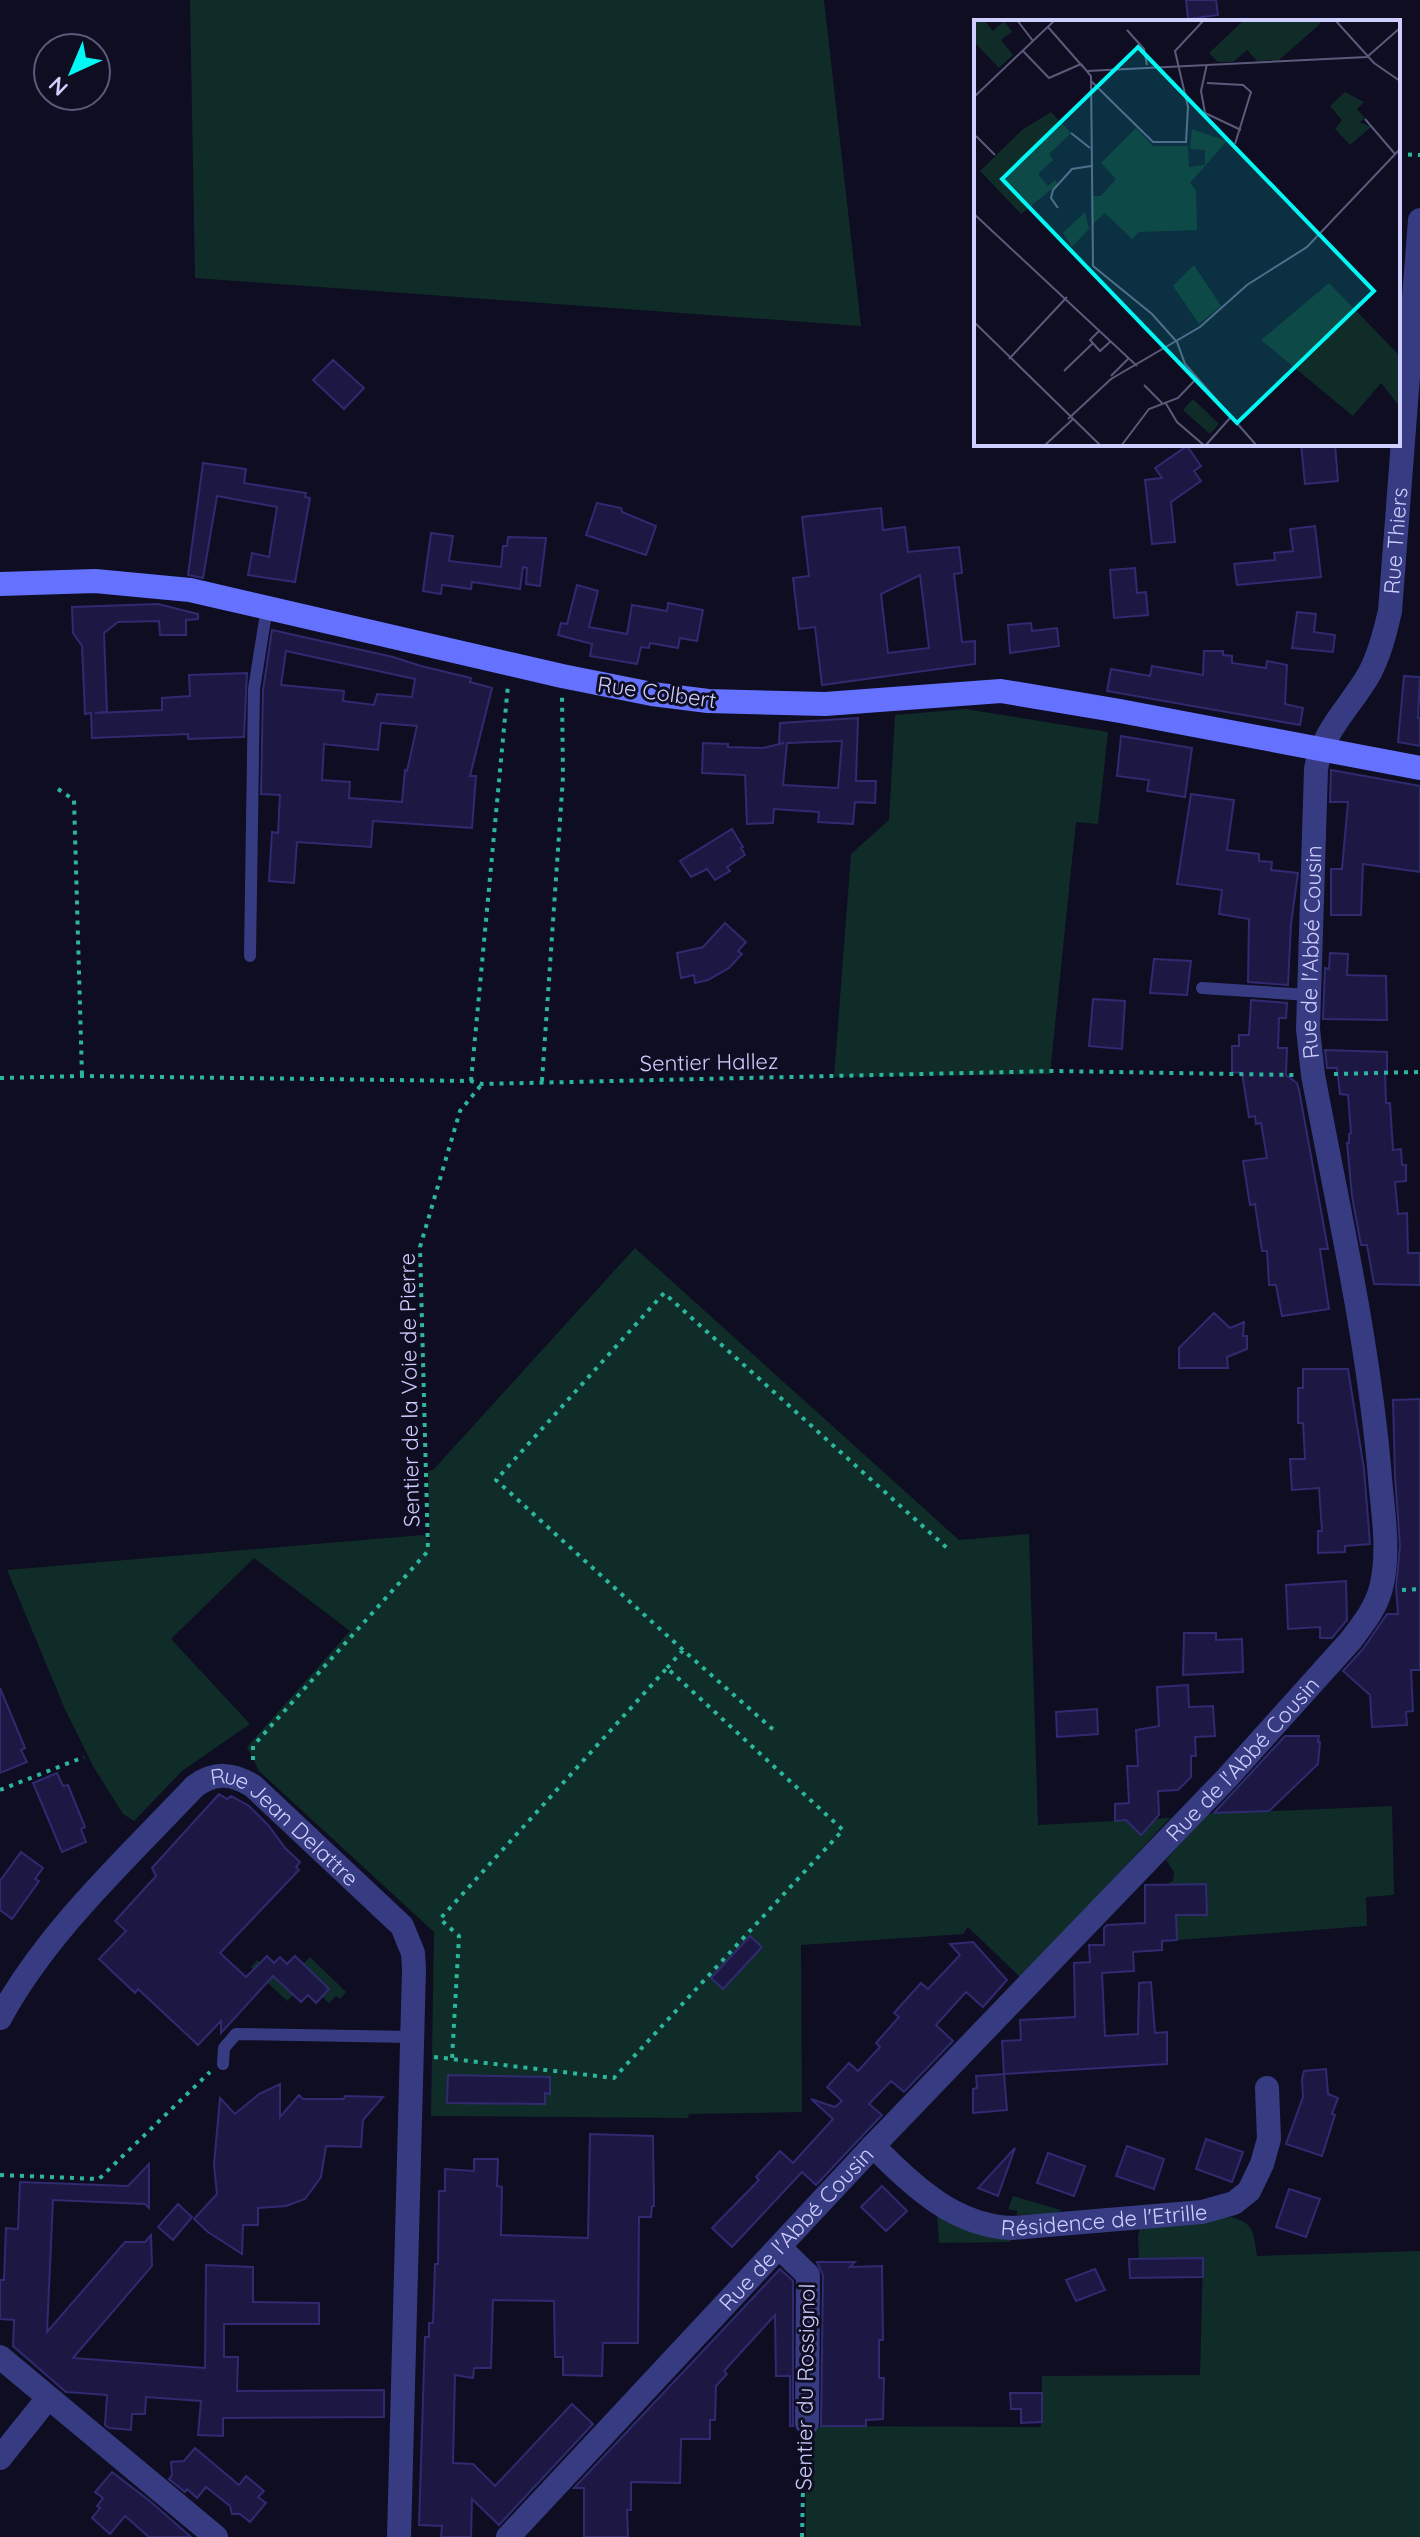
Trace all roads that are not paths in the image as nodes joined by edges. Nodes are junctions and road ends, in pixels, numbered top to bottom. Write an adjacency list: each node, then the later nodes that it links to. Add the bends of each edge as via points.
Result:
1 (1420, 220): 2 (street, Rue Thiers)
2 (1411, 457): 5 (street, Rue Thiers, via 1386,627 1369,674)
3 (0, 584): 4 (main road, Rue Colbert, via 131,583)
4 (267, 607): 5 (main road, Rue Colbert, via 652,694 825,704 1001,691); 7 (lane, via 254,689)
5 (1320, 748): 6 (main road, Rue Colbert); 9 (street, Rue de l'Abbé Cousin)
6 (1420, 768)
7 (250, 956)
8 (1202, 988): 9 (lane)
9 (1309, 995): 14 (street, Rue de l'Abbé Cousin, via 1313,1075 1378,1450 1385,1549 1374,1606 1351,1640 1227,1778)
10 (0, 2018): 11 (street, Rue Jean Delattre, via 49,1943 195,1786 205,1778 234,1776 253,1786 402,1926 413,1953)
11 (412, 2046): 12 (lane, via 236,2034 224,2048); 21 (street, Rue Jean Delattre)
12 (223, 2064)
13 (1267, 2088): 14 (street, Résidence de l'Etrille, via 1269,2139 1256,2180 1234,2203 1202,2212 992,2226 956,2214 922,2193)
14 (873, 2146): 15 (street, Rue de l'Abbé Cousin)
15 (780, 2248): 18 (street, Sentier du Rossignol, via 808,2275); 22 (street, Rue de l'Abbé Cousin)
16 (0, 2357): 17 (street)
17 (48, 2398): 19 (street); 20 (street)
18 (807, 2423)
19 (0, 2458)
20 (216, 2537)
21 (399, 2537)
22 (508, 2537)

